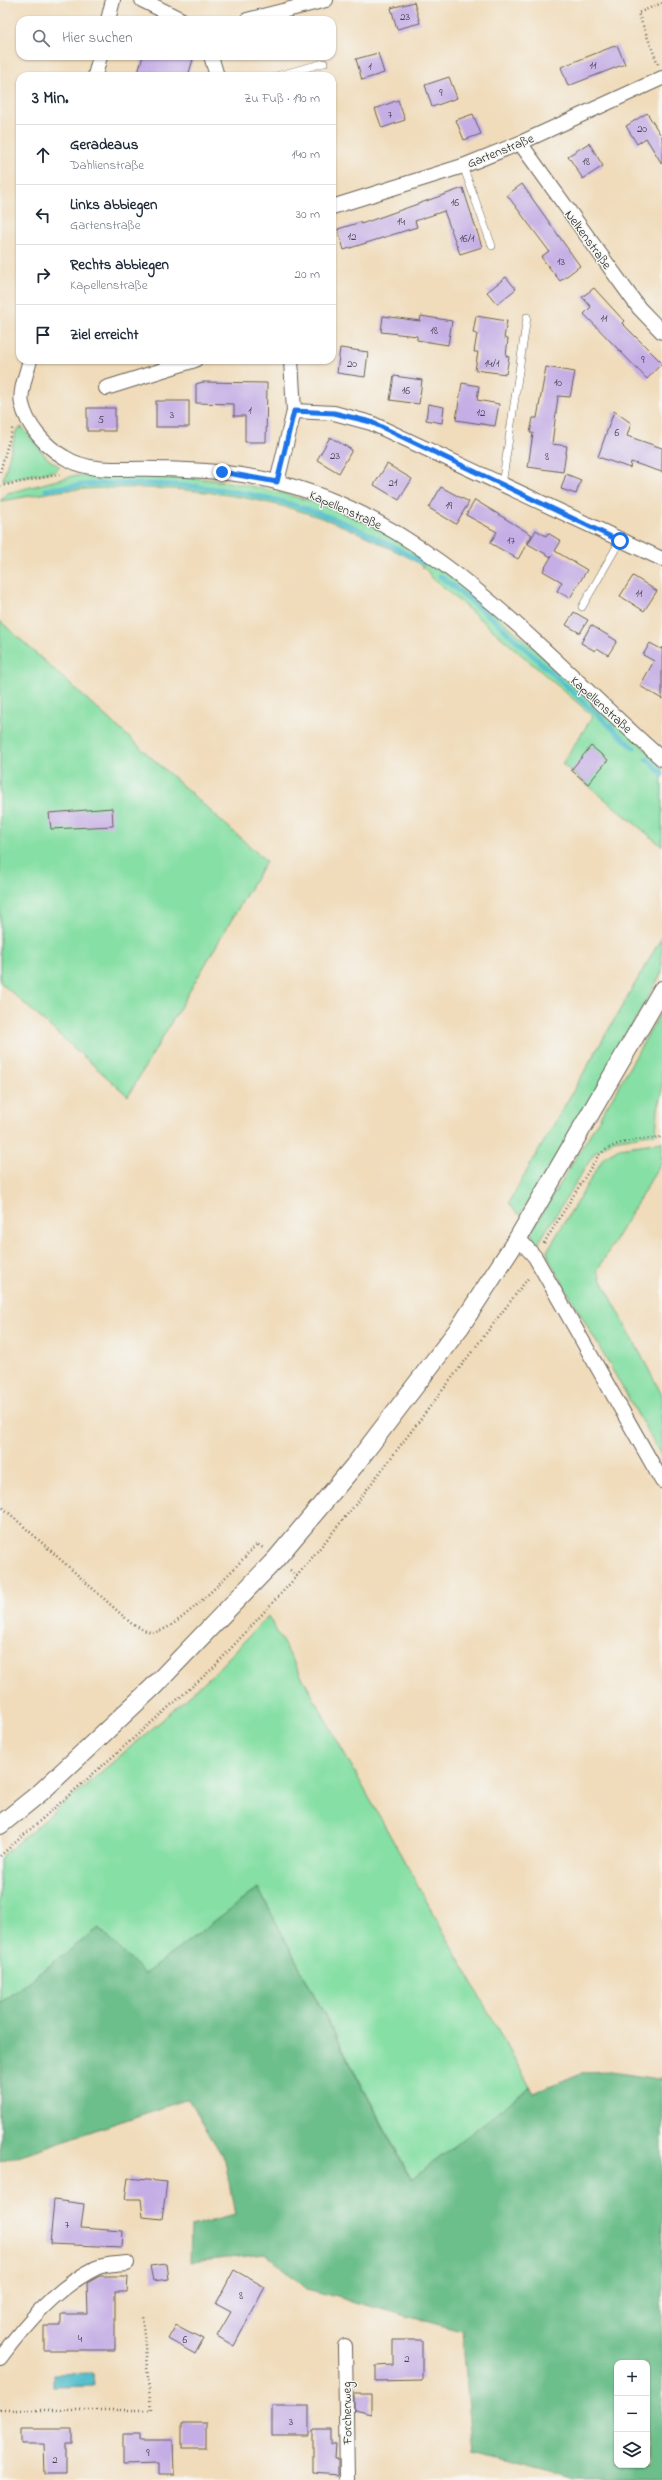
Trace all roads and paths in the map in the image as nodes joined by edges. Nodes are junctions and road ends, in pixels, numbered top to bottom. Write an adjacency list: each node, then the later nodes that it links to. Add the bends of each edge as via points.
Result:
1 (113, 0): 5 (street)
2 (142, 0): 6 (street)
3 (326, 0): 7 (street)
4 (662, 3): 14 (path, via 638,13)
5 (109, 16)
6 (174, 16)
7 (263, 16)
8 (99, 60): 11 (street)
9 (212, 60): 12 (street)
10 (324, 63): 13 (lane)
11 (97, 72)
12 (216, 72)
13 (291, 72)
14 (661, 72): 15 (street, Gartenstraße)
15 (520, 143): 16 (street, Gartenstraße); 20 (street, Nelkenstraße, via 639,308)
16 (463, 166): 17 (street, Gartenstraße); 18 (lane)
17 (336, 205)
18 (492, 246)
19 (527, 317): 30 (lane)
20 (662, 332)
21 (29, 364): 25 (street)
22 (182, 364): 24 (street)
23 (291, 364): 26 (street)
24 (106, 388)
25 (22, 403): 27 (street, Kapellenstraße, via 32,427 43,441 64,458); 28 (path)
26 (294, 411): 29 (street); 30 (street, via 334,413 371,422)
27 (89, 468): 29 (street, Kapellenstraße, via 222,472); 31 (path)
28 (0, 472)
29 (277, 482): 35 (street, Kapellenstraße, via 329,499 379,522 439,560 484,595)
30 (502, 485): 32 (street)
31 (0, 486)
32 (620, 541): 33 (street); 34 (lane)
33 (662, 559)
34 (582, 607)
35 (660, 751)
36 (662, 990): 38 (street)
37 (662, 1138): 39 (path, via 621,1142 608,1147 598,1156)
38 (518, 1238): 39 (street); 43 (street, via 460,1327 354,1466 276,1559 153,1687 41,1792)
39 (535, 1257): 40 (street); 44 (path, via 528,1280 483,1335 355,1505 297,1576 212,1669)
40 (662, 1481)
41 (0, 1505): 42 (path, via 132,1624 144,1631 156,1632 167,1628 200,1602)
42 (257, 1544)
43 (0, 1825)
44 (0, 1856)
45 (127, 2263): 48 (street, via 98,2267 58,2293 25,2324)
46 (142, 2314): 49 (path, via 151,2410)
47 (345, 2346): 50 (street, Forchenweg)
48 (0, 2358)
49 (0, 2410)
50 (347, 2480)

